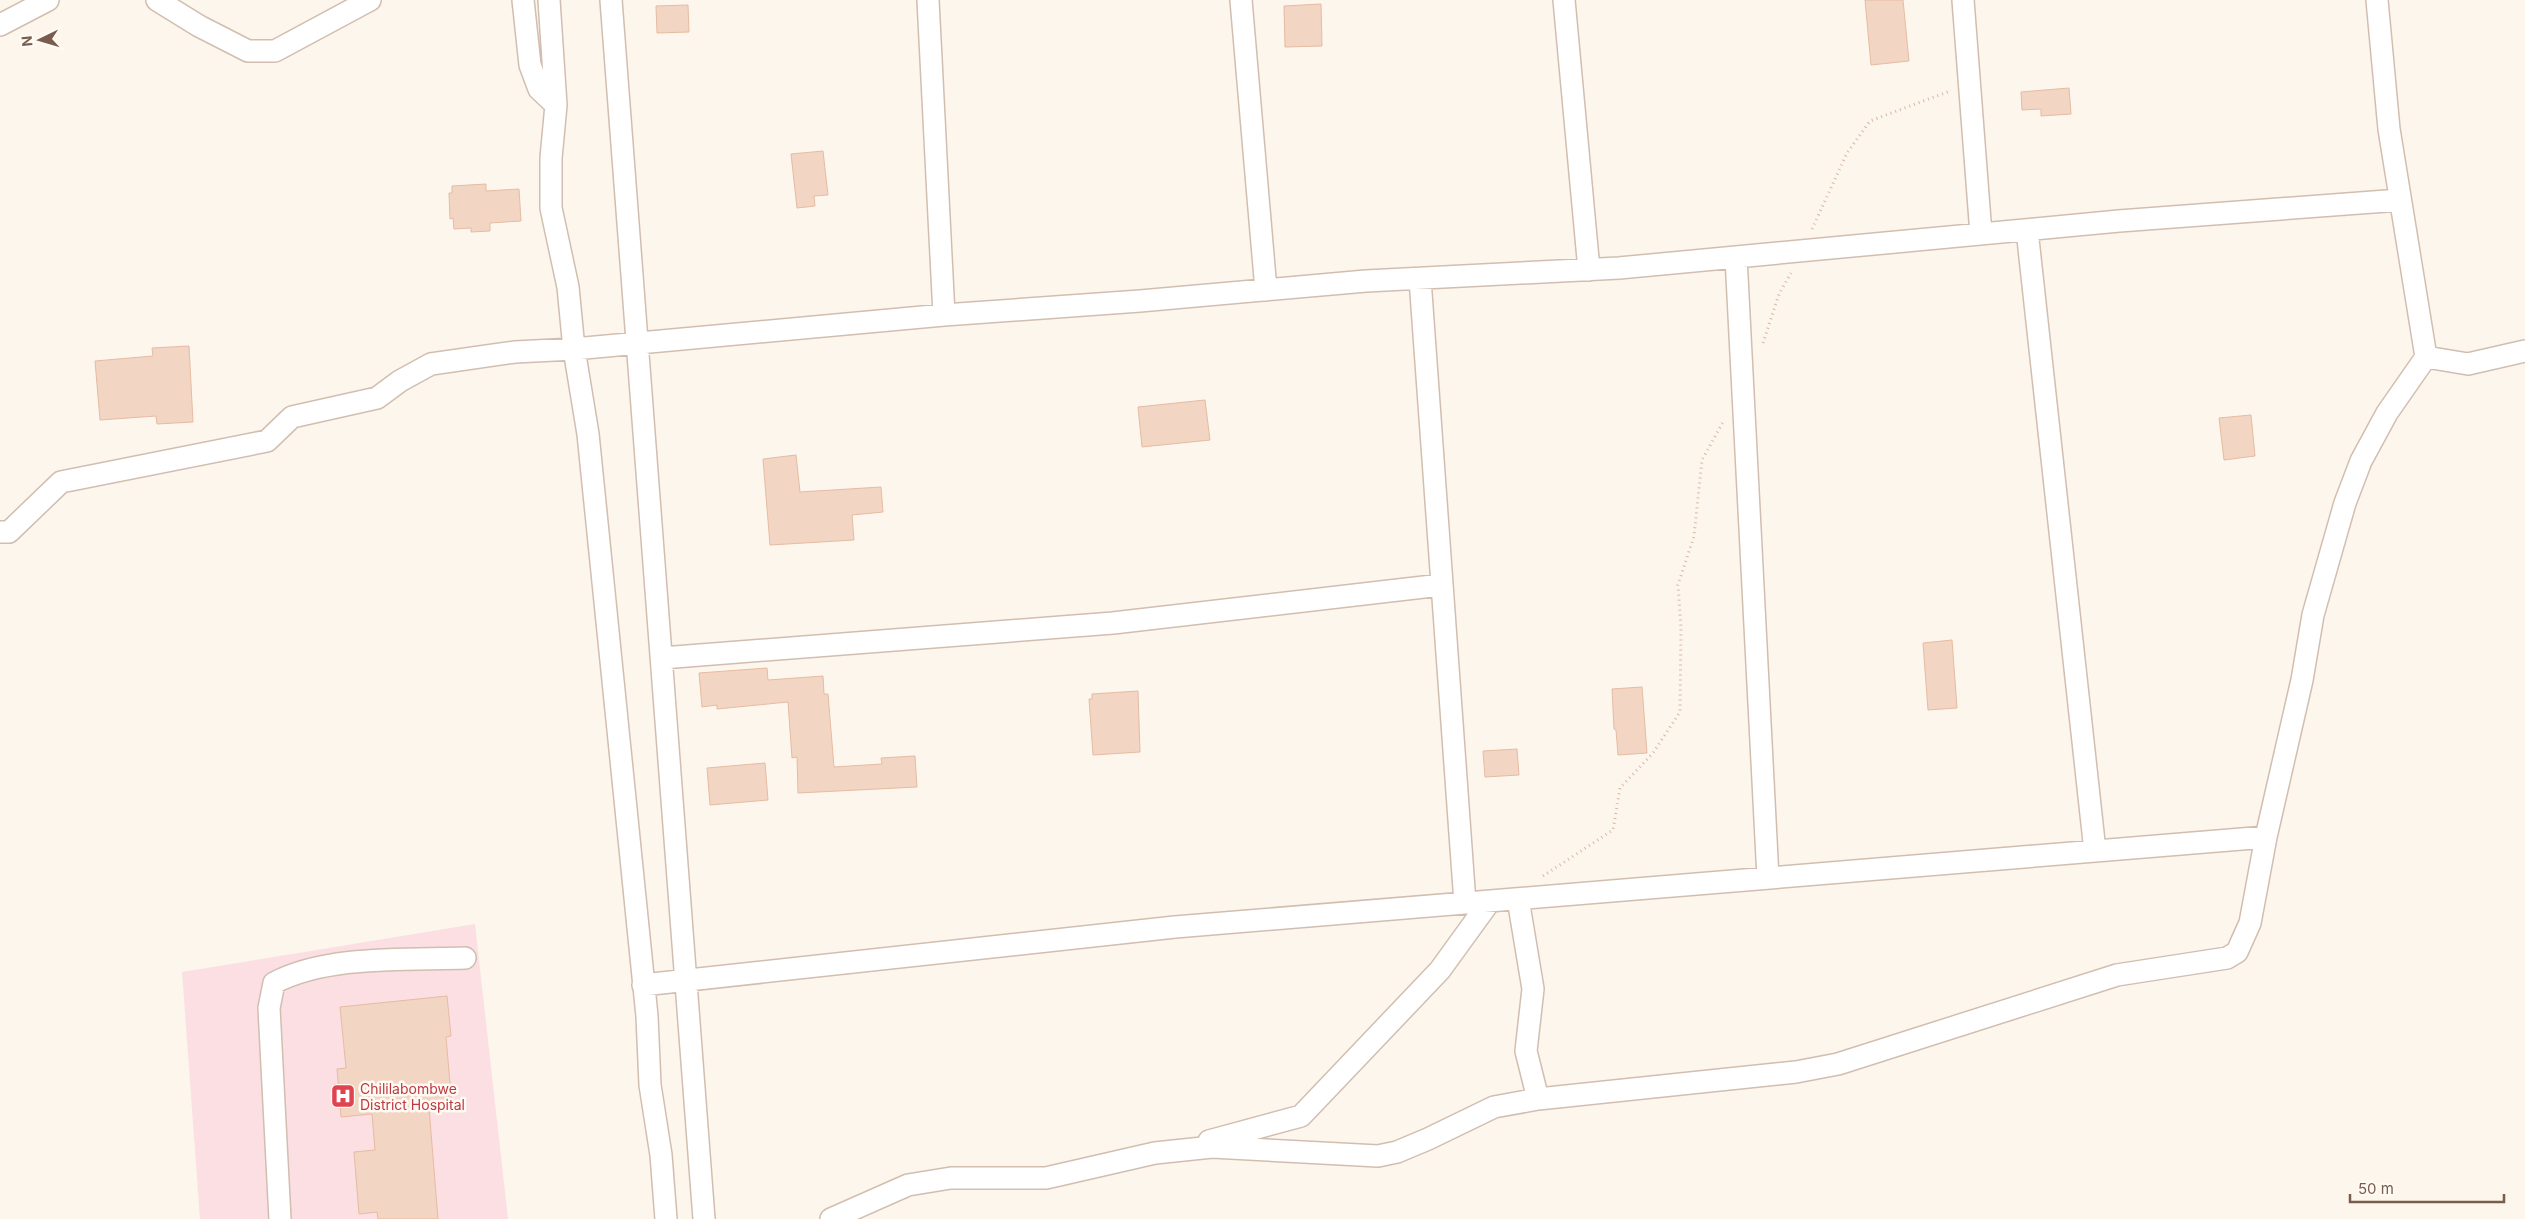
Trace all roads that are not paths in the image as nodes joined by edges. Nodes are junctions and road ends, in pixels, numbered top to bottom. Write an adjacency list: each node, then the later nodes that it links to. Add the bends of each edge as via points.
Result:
1 (48, 0): 12 (street)
2 (157, 0): 3 (street, via 248,51 257,51 275,50)
3 (370, 0)
4 (524, 0): 13 (street, via 530,65 539,89)
5 (548, 0): 13 (street)
6 (611, 0): 22 (street)
7 (928, 0): 21 (street)
8 (1241, 0): 20 (street)
9 (1564, 0): 18 (street)
10 (1963, 0): 16 (street)
11 (2377, 0): 14 (street, via 2389,129)
12 (0, 25)
13 (556, 105): 23 (street, via 551,208 568,287)
14 (2400, 200): 15 (street); 25 (street)
15 (2027, 230): 16 (street); 30 (street)
16 (1981, 234): 17 (street)
17 (1736, 257): 18 (street); 31 (street)
18 (1588, 270): 19 (street)
19 (1420, 278): 20 (street); 27 (street)
20 (1266, 290): 21 (street)
21 (944, 315): 22 (street)
22 (637, 344): 23 (street); 28 (street)
23 (574, 349): 26 (street, via 515,352 431,364 377,398 292,417 267,442 61,482 9,532); 37 (street, via 588,434)
24 (2525, 351): 25 (street, via 2468,364)
25 (2426, 357): 29 (street, via 2387,413 2361,461 2345,503 2313,615 2302,680)
26 (0, 532)
27 (1441, 585): 28 (street, via 1113,623); 34 (street)
28 (662, 658): 36 (street)
29 (2266, 837): 30 (street); 38 (street, via 2250,923 2237,952 2227,958 2117,975 1838,1064 1677,1086)
30 (2095, 851): 31 (street)
31 (1768, 878): 32 (street)
32 (1518, 899): 33 (street); 38 (street, via 1533,989 1526,1051)
33 (1490, 901): 34 (street); 39 (street, via 1440,970 1301,1116)
34 (1465, 903): 36 (street, via 1175,927)
35 (465, 958): 40 (street, via 343,964 288,976 274,983 269,1008)
36 (686, 981): 37 (street); 42 (street)
37 (644, 985): 41 (street, via 650,1086 662,1155)
38 (1538, 1099): 39 (street, via 1494,1107 1428,1139 1378,1156 1212,1147)
39 (1177, 1150): 43 (street, via 1155,1152 1046,1178 951,1178 908,1185)
40 (280, 1219)
41 (666, 1219)
42 (704, 1219)
43 (831, 1219)

